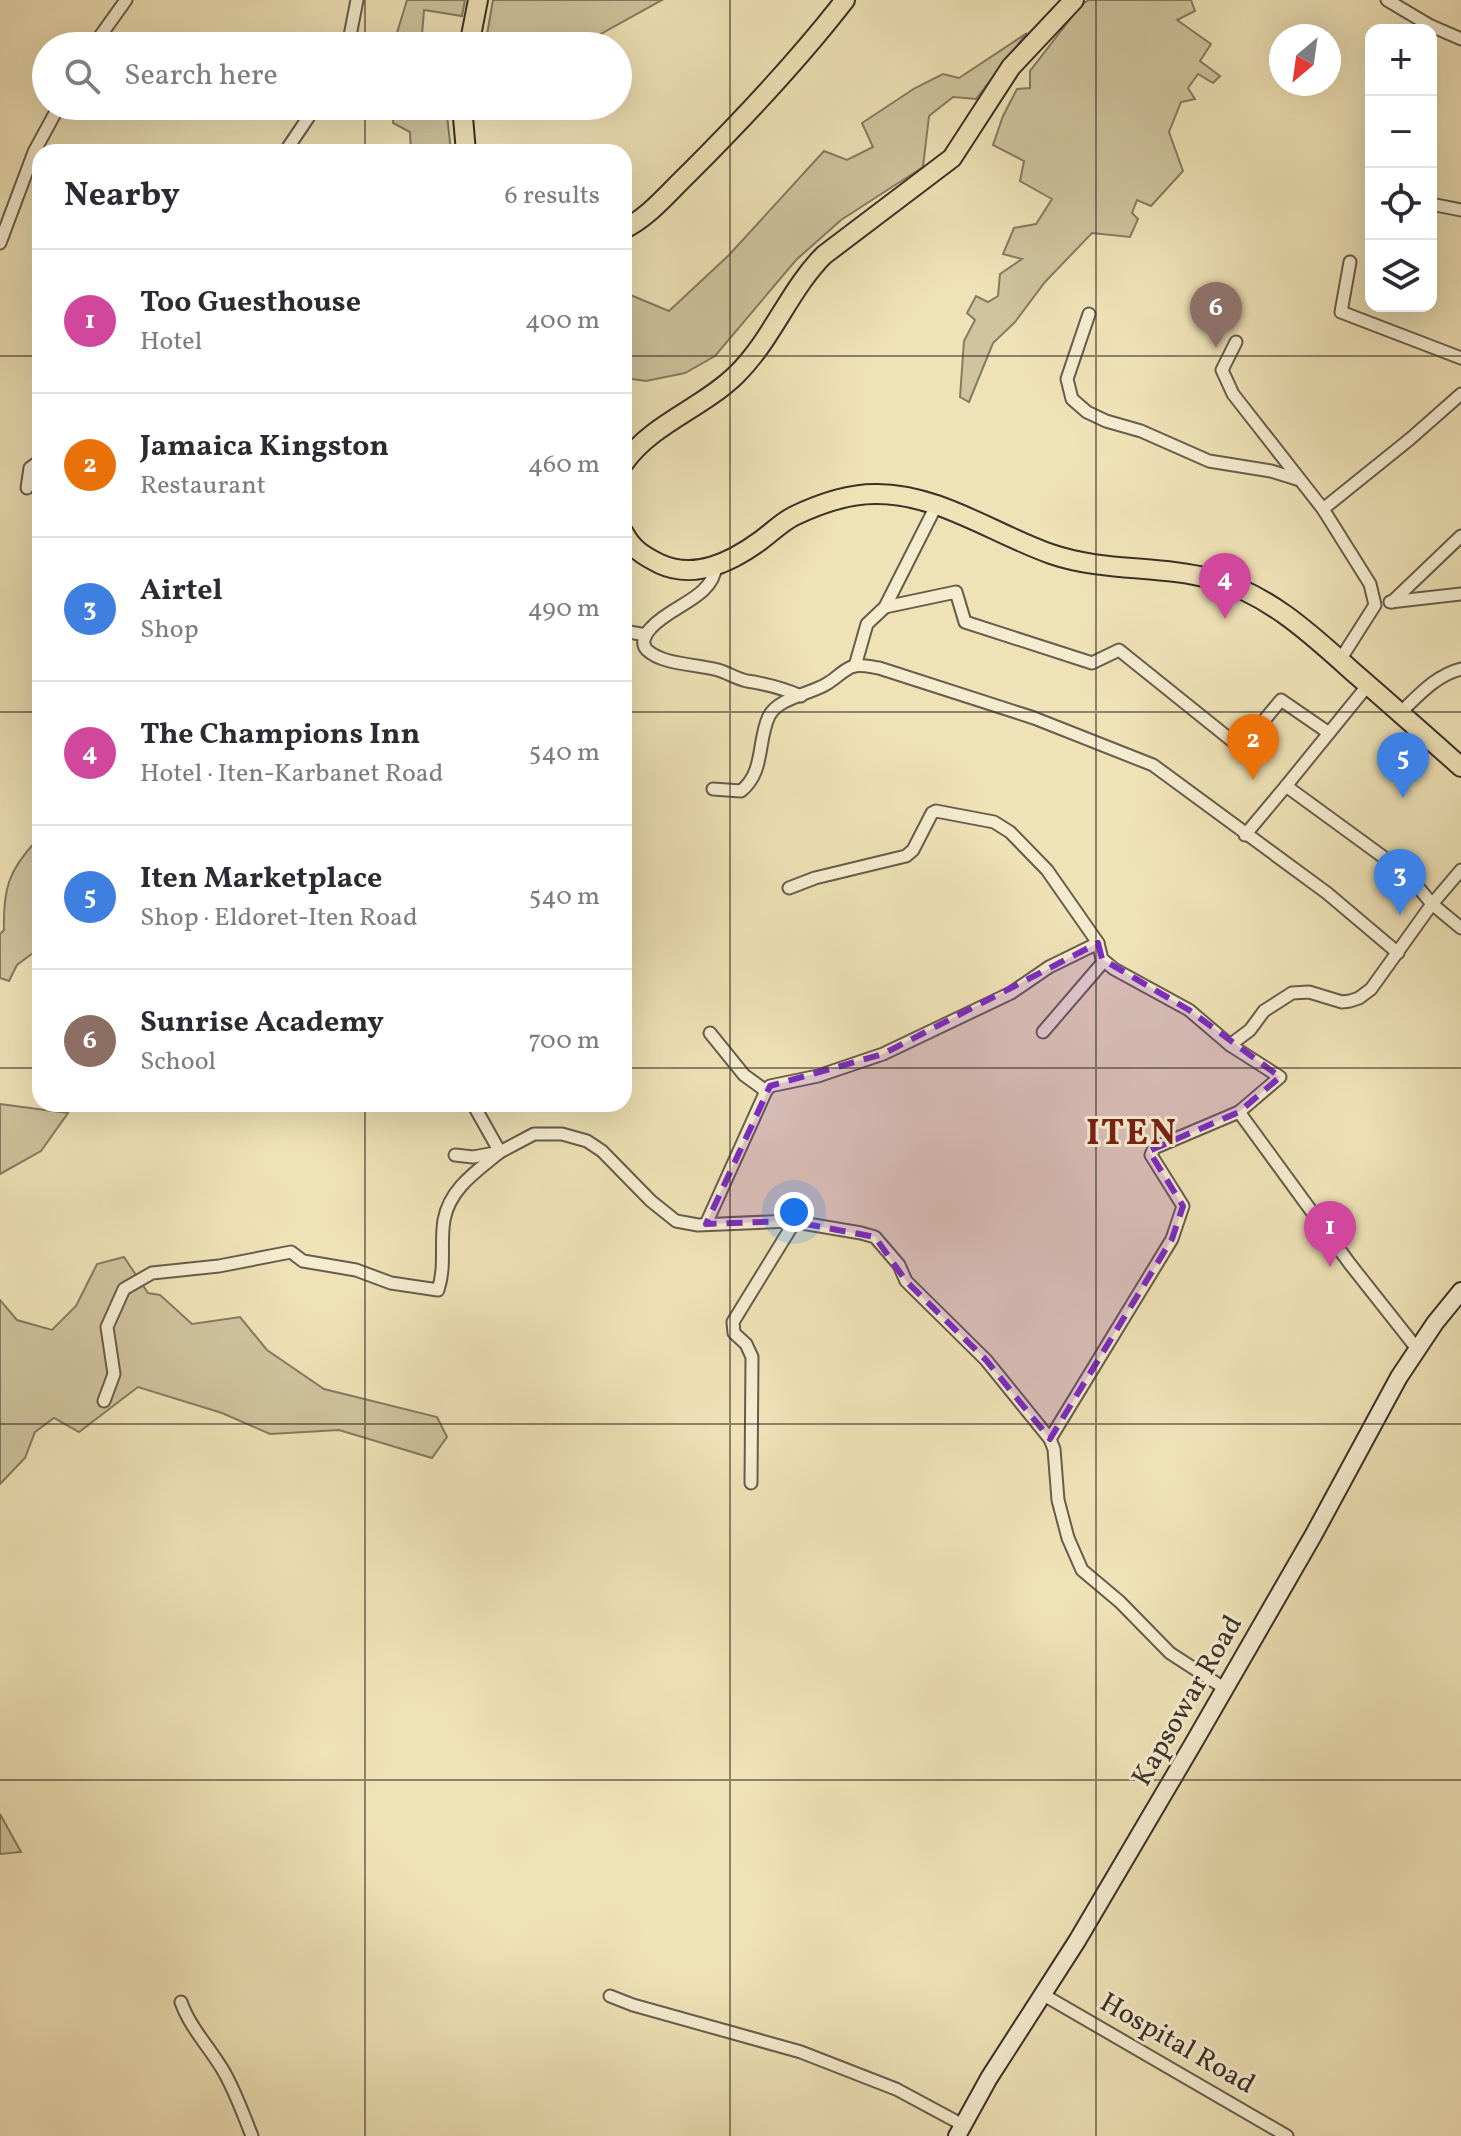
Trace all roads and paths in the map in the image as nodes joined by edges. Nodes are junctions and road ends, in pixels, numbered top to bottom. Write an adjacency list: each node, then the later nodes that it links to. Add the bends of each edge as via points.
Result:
1 (126, 0): 7 (street)
2 (357, 0): 8 (street)
3 (478, 0): 9 (main road)
4 (845, 0): 20 (main road, via 748,113 659,203)
5 (1074, 0): 29 (main road, via 1011,67 952,158 824,255 739,372)
6 (1387, 0): 10 (street)
7 (103, 32)
8 (351, 32)
9 (472, 32)
10 (1461, 39)
11 (51, 120): 14 (street)
12 (307, 120): 15 (street)
13 (463, 120): 16 (main road)
14 (38, 144)
15 (290, 144)
16 (465, 144)
17 (32, 157): 21 (street)
18 (1437, 205): 19 (street)
19 (1461, 210)
20 (632, 223)
21 (0, 243)
22 (1350, 262): 25 (street, via 1341,312)
23 (1089, 314): 31 (street, via 1067,379 1072,399 1087,412 1209,461)
24 (1236, 342): 31 (street, via 1222,370 1233,394)
25 (1461, 358)
26 (1461, 394): 27 (street)
27 (1451, 405): 28 (street); 34 (street)
28 (1461, 416)
29 (632, 453)
30 (32, 467): 32 (street)
31 (1300, 480): 34 (street)
32 (27, 488)
33 (936, 506): 37 (main road, via 876,493 834,499 790,518); 41 (street); 44 (main road, via 1056,556 1212,579 1239,588 1290,619)
34 (1323, 509): 40 (street, via 1370,584)
35 (1461, 536): 39 (street)
36 (632, 546): 37 (main road, via 671,569)
37 (716, 566): 43 (street, via 706,590)
38 (1461, 594): 39 (street)
39 (1392, 602): 40 (street)
40 (1375, 605): 44 (street)
41 (885, 607): 45 (street, via 867,624); 50 (street, via 956,592 965,622 1092,663 1119,650 1241,748 1281,700)
42 (632, 632): 43 (street)
43 (646, 635): 48 (street, via 646,649 662,658)
44 (1340, 660): 47 (main road)
45 (855, 666): 48 (street); 54 (street, via 879,668 1034,718 1153,765)
46 (1461, 669): 49 (street, via 1430,684)
47 (1368, 685): 49 (main road); 50 (street)
48 (801, 696): 53 (street, via 771,712 751,783 741,791)
49 (1400, 713): 51 (main road)
50 (1329, 733): 52 (street)
51 (1461, 767)
52 (1286, 786): 54 (street); 57 (street, via 1408,875)
53 (713, 789)
54 (1245, 835): 60 (street, via 1327,893)
55 (1461, 870): 57 (street)
56 (789, 888): 59 (street, via 906,856 932,813 950,813 994,822 1015,835 1047,870)
57 (1432, 904): 58 (street); 60 (street)
58 (1461, 928)
59 (1098, 943): 61 (street); 65 (street, via 1011,993 883,1054)
60 (1398, 953): 64 (street, via 1359,998 1342,1002 1292,993 1264,1011)
61 (1104, 961): 62 (street); 64 (street, via 1189,1010)
62 (1043, 1032)
63 (710, 1033): 65 (street, via 749,1080)
64 (1230, 1045): 67 (street, via 1280,1077)
65 (766, 1091): 71 (street)
66 (478, 1112): 68 (street)
67 (1239, 1112): 73 (street); 75 (street, via 1154,1148 1151,1155 1183,1206 1172,1239)
68 (500, 1152): 69 (street); 71 (street, via 534,1134 587,1141 676,1221); 74 (street, via 458,1186 444,1218 438,1290 303,1261 291,1252 152,1273 124,1289 107,1327 114,1374)
69 (455, 1155)
70 (795, 1221): 71 (street); 75 (street, via 875,1237 906,1281 994,1369); 76 (street, via 733,1322 734,1333 752,1357)
71 (706, 1224)
72 (1461, 1291): 73 (main road, Kapsowar Road)
73 (1418, 1350): 77 (main road, Kapsowar Road)
74 (104, 1401)
75 (1050, 1439): 77 (street, via 1058,1500 1082,1570 1170,1653)
76 (751, 1483)
77 (1224, 1688): 78 (main road, Kapsowar Road)
78 (1042, 1994): 81 (main road, Kapsowar Road); 83 (street, Hospital Road)
79 (610, 1996): 81 (street, via 801,2052 896,2089)
80 (181, 2002): 82 (street, via 240,2102)
81 (960, 2130)
82 (252, 2136)
83 (1287, 2136)

